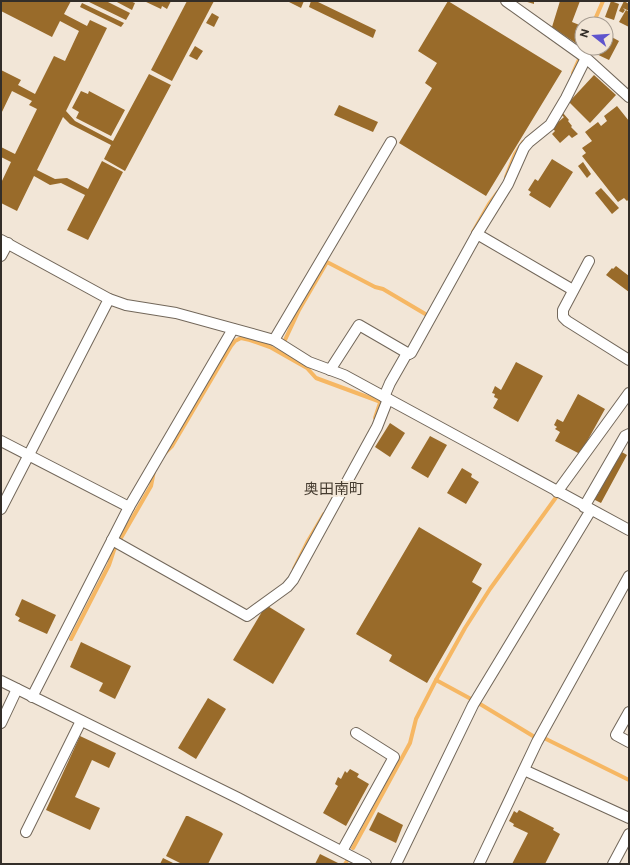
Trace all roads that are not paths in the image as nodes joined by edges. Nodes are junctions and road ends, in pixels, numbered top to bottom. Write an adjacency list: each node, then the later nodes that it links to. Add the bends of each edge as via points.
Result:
1 (506, 1): 2 (street)
2 (574, 49)
3 (583, 56): 7 (street, via 558,113 524,148 508,184)
4 (584, 56): 5 (street)
5 (629, 97)
6 (390, 142): 14 (street)
7 (477, 234): 11 (street); 15 (street)
8 (4, 242): 9 (street); 12 (street)
9 (1, 256)
10 (589, 261): 11 (street)
11 (573, 290): 16 (street, via 562,310 563,317)
12 (109, 299): 13 (street, via 126,305 176,313); 22 (street)
13 (233, 329): 14 (street); 24 (street)
14 (274, 340): 17 (street, via 309,362)
15 (409, 354): 17 (street, via 359,325); 19 (street, via 390,383)
16 (629, 360)
17 (330, 370): 19 (street)
18 (629, 393): 23 (street)
19 (386, 398): 23 (street); 28 (street, via 377,427 293,580 247,616)
20 (629, 434): 25 (street, via 624,436)
21 (1, 441): 22 (street)
22 (28, 455): 24 (street); 26 (street)
23 (557, 492): 25 (street)
24 (129, 507): 28 (street)
25 (587, 508): 27 (street); 45 (street, via 472,705)
26 (1, 509)
27 (629, 530)
28 (116, 543): 32 (street)
29 (629, 576): 38 (street, via 540,735)
30 (1, 681): 31 (street)
31 (17, 689): 32 (street); 35 (street)
32 (32, 697): 34 (street)
33 (629, 712): 37 (street, via 616,736)
34 (81, 721): 40 (street); 42 (street)
35 (1, 723)
36 (356, 733): 42 (street, via 394,758)
37 (629, 742)
38 (524, 770): 39 (street); 46 (street)
39 (629, 818)
40 (26, 832)
41 (629, 834): 47 (street)
42 (342, 852): 43 (street)
43 (352, 861): 44 (street)
44 (366, 864)
45 (396, 864)
46 (479, 864)
47 (613, 864)

